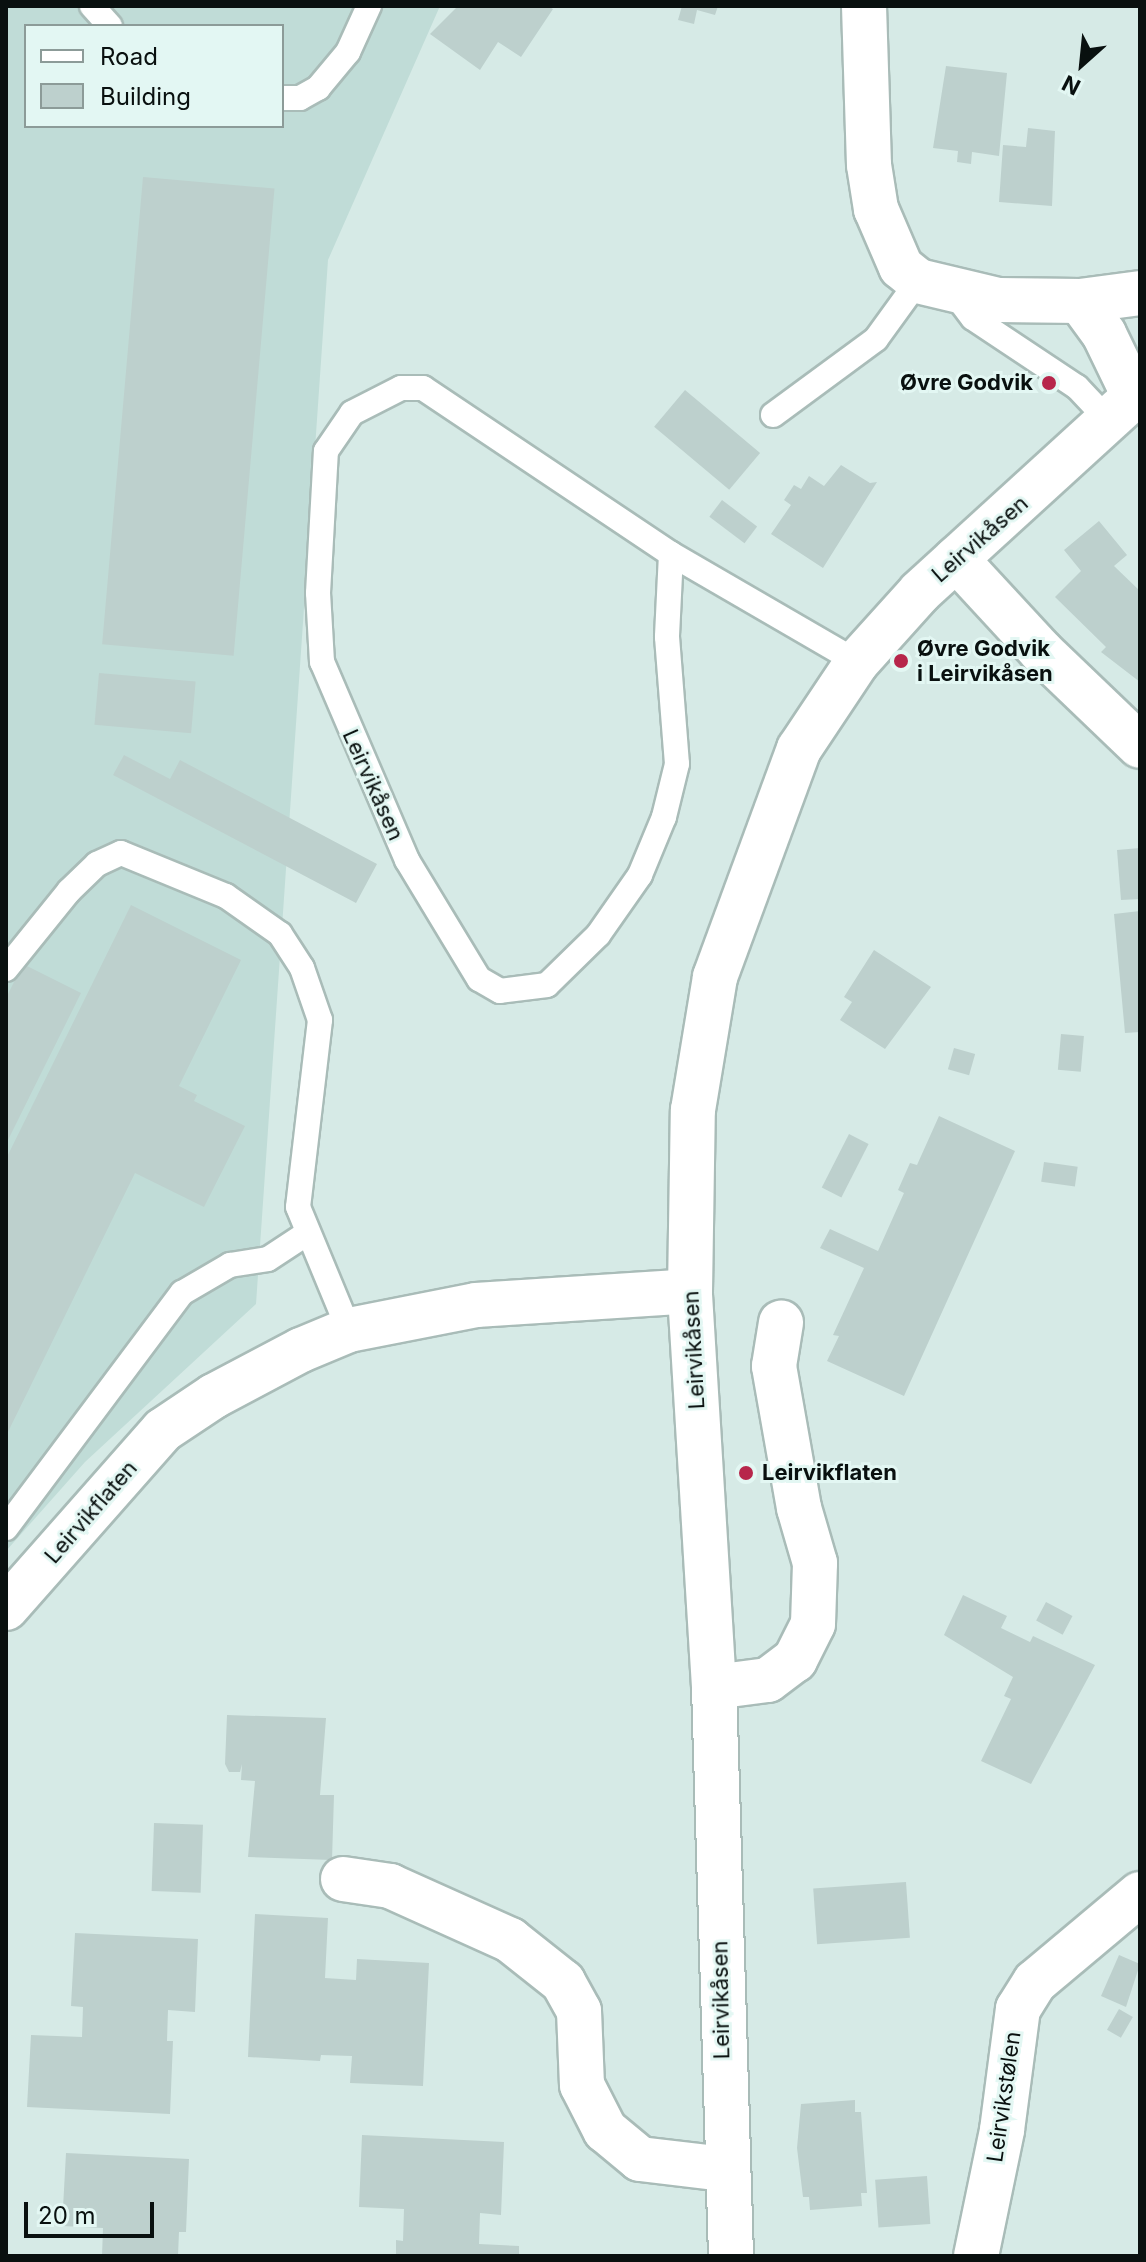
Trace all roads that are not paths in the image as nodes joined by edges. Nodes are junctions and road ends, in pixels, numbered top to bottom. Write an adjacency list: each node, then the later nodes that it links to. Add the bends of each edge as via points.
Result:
1 (92, 6): 4 (lane)
2 (369, 6): 5 (lane, via 348,52 318,88 300,98)
3 (864, 6): 6 (main road, via 864,100 876,209 901,267)
4 (108, 24)
5 (284, 98)
6 (936, 287): 8 (main road, via 998,300); 9 (lane, via 1077,387); 10 (lane)
7 (1140, 293): 8 (main road)
8 (1080, 301): 9 (main road, via 1104,334)
9 (1128, 404): 12 (main road, Leirvikåsen)
10 (773, 415)
11 (671, 554): 11 (lane, Leirvikåsen, via 423,388 401,388 352,413 326,451 318,593 322,662 375,794 437,917 479,979 500,991 547,985 598,935 640,875 664,817 677,764 667,637); 13 (lane, Leirvikåsen)
12 (956, 559): 13 (main road, Leirvikåsen); 14 (main road)
13 (857, 662): 17 (main road, Leirvikåsen, via 799,749 715,977 693,1110)
14 (1140, 746)
15 (6, 969): 16 (lane, via 69,891 97,864 121,853 226,896 280,934 302,968 320,1020 296,1187)
16 (306, 1234): 19 (lane); 20 (lane, via 268,1259 230,1265 182,1293)
17 (690, 1291): 19 (main road, Leirvikflaten, via 476,1305); 22 (main road, Leirvikåsen)
18 (781, 1323): 22 (main road, via 774,1366 799,1508 815,1563 813,1624 795,1660 768,1680)
19 (349, 1330): 21 (main road, Leirvikflaten, via 214,1396 163,1430)
20 (6, 1528)
21 (6, 1608)
22 (714, 1687): 25 (main road, Leirvikåsen)
23 (343, 1879): 25 (main road, via 390,1886 510,1940 563,1982 579,2011 582,2085 605,2130 640,2159)
24 (1140, 1894): 27 (main road, Leirvikstølen, via 1035,1982 1018,2009 1002,2130)
25 (725, 2169): 26 (main road, Leirvikåsen)
26 (731, 2256)
27 (976, 2256)

